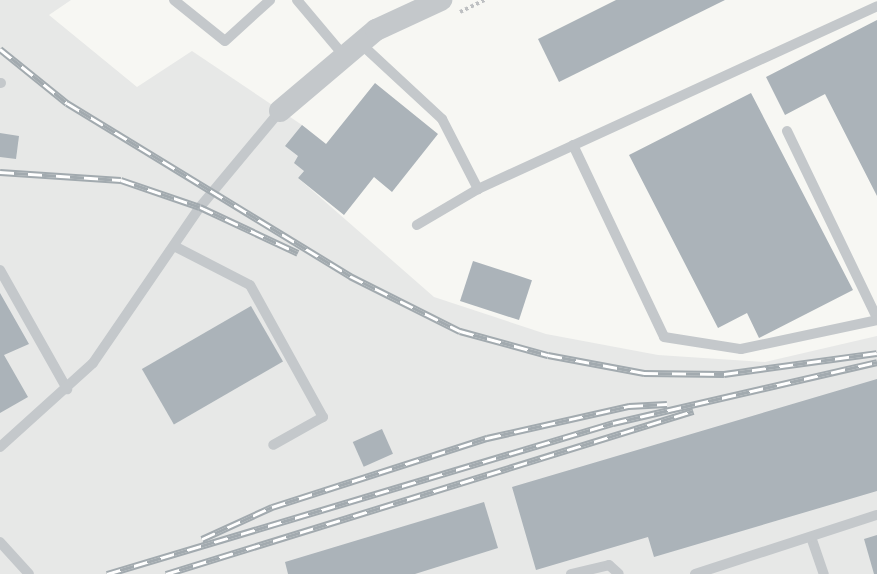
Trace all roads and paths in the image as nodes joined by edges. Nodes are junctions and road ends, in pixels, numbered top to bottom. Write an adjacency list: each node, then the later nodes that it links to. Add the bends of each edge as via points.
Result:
1 (174, 0): 2 (lane, via 225,41)
2 (270, 0)
3 (297, 0): 6 (lane)
4 (441, 0): 6 (street, via 376,30)
5 (877, 6): 9 (lane)
6 (352, 50): 7 (street); 10 (lane, via 442,119)
7 (280, 111): 12 (lane)
8 (787, 131): 14 (lane)
9 (573, 145): 10 (lane); 14 (lane, via 664,337 741,349)
10 (478, 189): 11 (lane)
11 (417, 225)
12 (174, 246): 15 (lane, via 93,363); 16 (lane, via 250,285 323,417)
13 (0, 270): 15 (lane)
14 (877, 319)
15 (67, 389): 17 (lane)
16 (273, 445)
17 (0, 447)
18 (877, 515): 19 (lane)
19 (811, 537): 24 (lane); 25 (lane)
20 (0, 542): 21 (lane)
21 (29, 574)
22 (573, 574): 23 (lane, via 609,565)
23 (619, 574)
24 (695, 574)
25 (824, 574)

